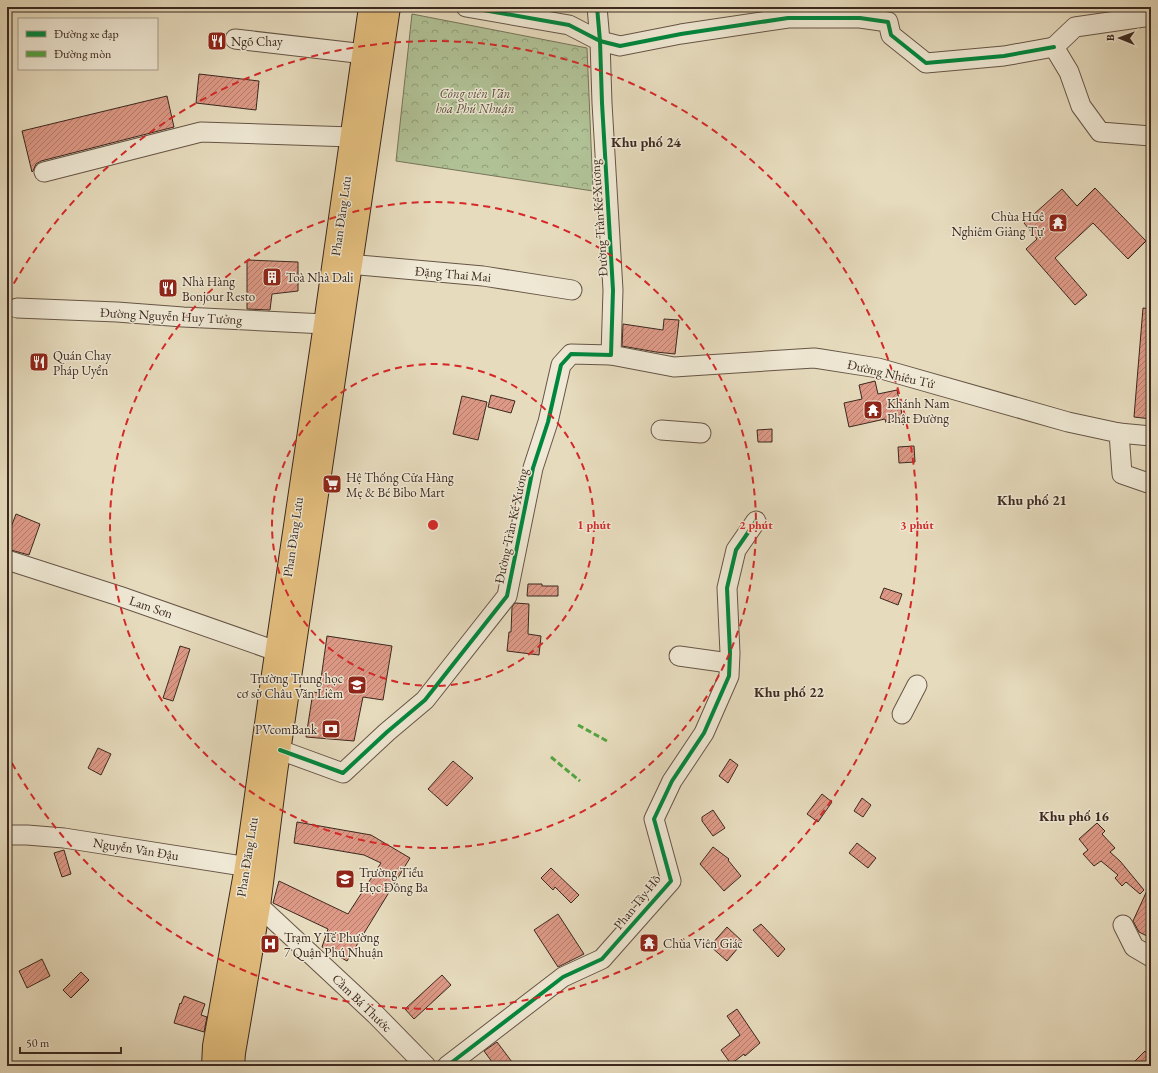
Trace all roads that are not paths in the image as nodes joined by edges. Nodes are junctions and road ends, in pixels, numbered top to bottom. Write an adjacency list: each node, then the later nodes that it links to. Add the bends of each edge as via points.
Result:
1 (370, 7): 9 (main road, Phan Đăng Lưu)
2 (389, 7): 13 (main road, Phan Đăng Lưu)
3 (466, 7): 7 (street, via 569,25)
4 (598, 7): 7 (street, Đường Trần Kế Xương)
5 (1151, 16): 8 (street, via 1075,28)
6 (235, 39): 9 (street)
7 (600, 42): 8 (street, via 620,46 788,18 834,17 888,22 891,35 926,63 1004,56); 17 (street, Đường Trần Kế Xương, via 614,290)
8 (1054, 47): 10 (street, via 1069,72 1081,106 1100,132)
9 (365, 54): 11 (main road, Phan Đăng Lưu)
10 (1151, 136)
11 (352, 137): 12 (street, via 201,132); 13 (main road, Phan Đăng Lưu)
12 (44, 172)
13 (343, 264): 14 (street, Đặng Thai Mai, via 483,276); 16 (main road, Phan Đăng Lưu); 25 (main road, Phan Đăng Lưu)
14 (572, 290)
15 (17, 308): 16 (street, Đường Nguyễn Huy Tưởng)
16 (325, 324): 25 (main road, Phan Đăng Lưu)
17 (611, 355): 20 (street, Đường Nhiêu Tứ, via 674,367 821,359 878,368 1068,422); 30 (street, Đường Trần Kế Xương, via 571,354 561,365 548,422 533,468 507,596 425,700 343,773)
18 (661, 430): 19 (street)
19 (701, 433)
20 (1119, 433): 21 (street, Đường Nhiêu Tứ); 22 (street, via 1122,474)
21 (1151, 436)
22 (1151, 484)
23 (756, 522): 27 (street, Phan Tây Hồ, via 736,550 727,588)
24 (7, 560): 25 (street, Lam Sơn)
25 (285, 652): 30 (main road, Phan Đăng Lưu); 32 (main road, Phan Đăng Lưu)
26 (679, 656): 27 (street)
27 (729, 663): 39 (street, Phan Tây Hồ, via 729,676 704,733 672,780 654,819 671,881 602,959 563,977)
28 (917, 685): 29 (street)
29 (902, 714)
30 (280, 750): 32 (main road, Phan Đăng Lưu)
31 (7, 835): 32 (street, Nguyễn Văn Đậu, via 64,838)
32 (255, 868): 33 (main road, Phan Đăng Lưu)
33 (249, 905): 36 (main road, Phan Đăng Lưu, via 214,1046); 37 (main road, Phan Đăng Lưu); 38 (street, Cầm Bá Thước, via 375,1014)
34 (1123, 925): 35 (street, via 1134,947)
35 (1151, 957)
36 (213, 1066)
37 (233, 1066)
38 (426, 1066)
39 (447, 1066)

